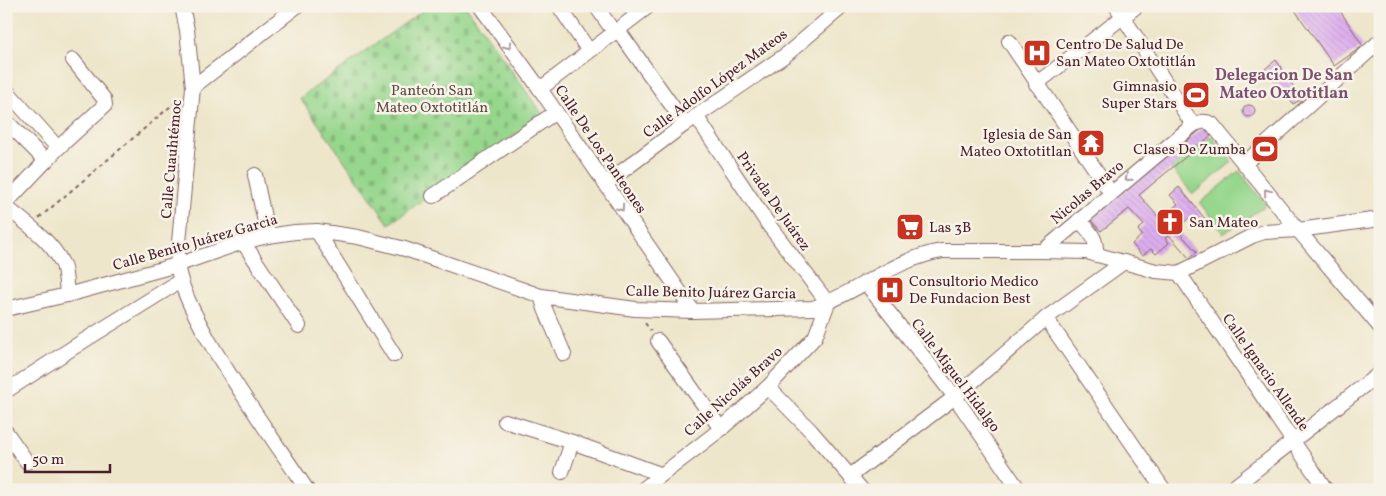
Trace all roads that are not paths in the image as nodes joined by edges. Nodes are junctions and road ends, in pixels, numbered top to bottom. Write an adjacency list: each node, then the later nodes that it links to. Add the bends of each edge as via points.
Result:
1 (182, 6): 16 (street, Calle Cuauhtémoc)
2 (296, 6): 16 (street)
3 (480, 6): 17 (street, Calle De Los Panteones, one-way to 17)
4 (559, 6): 13 (street)
5 (596, 6): 10 (street, Privada De Juárez)
6 (649, 6): 10 (street)
7 (843, 6): 20 (street, Calle Adolfo López Mateos, via 787,54)
8 (1137, 6): 9 (street)
9 (1119, 12): 15 (street); 22 (street)
10 (613, 28): 13 (street); 20 (street, Privada De Juárez)
11 (1380, 40): 25 (street)
12 (1009, 42): 15 (street)
13 (589, 51): 17 (street)
14 (73, 60): 23 (street, via 104,99 105,106)
15 (1036, 84): 28 (street)
16 (193, 87): 40 (street, Calle Cuauhtémoc)
17 (540, 89): 19 (street, Calle De Los Panteones)
18 (6, 90): 23 (street)
19 (556, 112): 27 (street, Calle De Los Panteones); 29 (street)
20 (691, 120): 27 (street, Calle Adolfo López Mateos); 46 (street, Privada De Juárez)
21 (6, 121): 24 (street)
22 (1193, 125): 25 (street, via 1201,122 1212,124); 28 (street, Nicolas Bravo, one-way to 28)
23 (58, 148): 24 (street)
24 (46, 161): 30 (street)
25 (1245, 163): 33 (street, one-way to 25)
26 (255, 175): 35 (street)
27 (605, 184): 48 (street, Calle De Los Panteones, one-way to 48)
28 (1111, 193): 32 (street, Nicolas Bravo)
29 (433, 196)
30 (6, 205): 44 (street, via 47,243 64,266)
31 (1380, 219): 33 (street)
32 (1079, 220): 37 (street, Nicolas Bravo); 38 (street, via 1094,237)
33 (1298, 230): 41 (street, via 1252,236); 51 (street)
34 (317, 231): 35 (street, Calle Benito Juárez Garcia); 45 (street, Calle Benito Juárez Garcia, via 404,249); 54 (street)
35 (268, 236): 36 (street, Calle Benito Juárez Garcia)
36 (243, 242): 40 (street, Calle Benito Juárez Garcia); 50 (street)
37 (1043, 250): 38 (street, Calle Benito Juárez Garcia); 43 (street, Calle Benito Juárez Garcia, via 942,251 910,260)
38 (1096, 255): 39 (street, Calle Benito Juárez Garcia)
39 (1124, 262): 41 (street, Calle Benito Juárez Garcia); 49 (street)
40 (178, 265): 42 (street, Calle Cuauhtémoc); 44 (street, Calle Benito Juárez Garcia)
41 (1179, 274): 62 (street, Calle Ignacio Allende)
42 (180, 280): 57 (street); 68 (street, Calle Cuauhtémoc, via 224,366)
43 (865, 282): 46 (street, Calle Benito Juárez Garcia); 58 (street, Calle Miguel Hidalgo)
44 (67, 296): 47 (street, Calle Benito Juárez Garcia)
45 (541, 296): 48 (street, Calle Benito Juárez Garcia, via 635,309); 53 (street)
46 (828, 303): 48 (street, Calle Benito Juárez Garcia, via 804,309); 56 (street, Calle Nicolás Bravo, via 815,337)
47 (6, 309)
48 (693, 311)
49 (1046, 318): 58 (street); 72 (street)
50 (299, 326)
51 (1380, 327)
52 (658, 341): 60 (street)
53 (564, 354)
54 (394, 355)
55 (1380, 373): 62 (street)
56 (768, 387): 60 (street, Calle Nicolás Bravo); 67 (street)
57 (6, 391)
58 (955, 397): 67 (street); 71 (street, Calle Miguel Hidalgo)
59 (505, 421): 63 (street)
60 (721, 429): 66 (street, Calle Nicolás Bravo)
61 (6, 432): 64 (street)
62 (1294, 441): 73 (street); 74 (street, Calle Ignacio Allende)
63 (572, 442): 65 (street); 66 (street)
64 (27, 462)
65 (562, 472)
66 (660, 474): 69 (street, Calle Nicolás Bravo)
67 (850, 476): 70 (street)
68 (307, 490)
69 (642, 490)
70 (862, 490)
71 (1019, 490)
72 (1164, 490)
73 (1230, 490)
74 (1326, 490)

